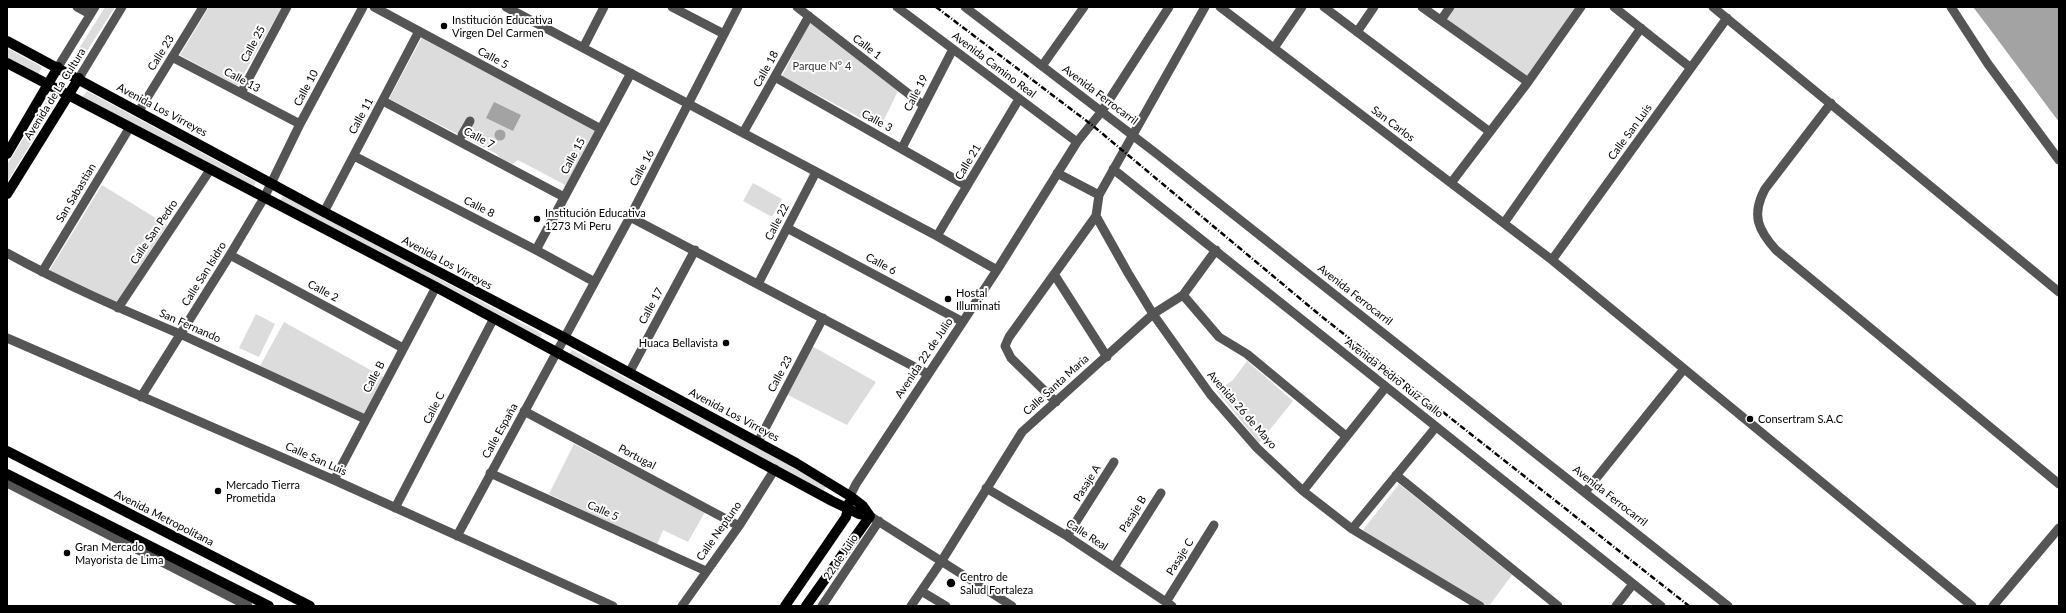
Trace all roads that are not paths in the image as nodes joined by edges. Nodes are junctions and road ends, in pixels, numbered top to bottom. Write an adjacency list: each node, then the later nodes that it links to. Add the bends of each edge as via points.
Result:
1 (77, 7): 27 (street)
2 (122, 7): 46 (street, Avenida de La Cultura)
3 (203, 7): 39 (street, Calle 23)
4 (287, 7): 49 (street, Calle 25)
5 (363, 7): 59 (street, Calle 10)
6 (374, 7): 32 (street, Calle 5)
7 (506, 7): 36 (street)
8 (604, 7): 36 (street)
9 (672, 7): 34 (street)
10 (738, 7): 34 (street, Calle 16)
11 (797, 7): 28 (street, Calle 1)
12 (896, 7): 38 (street, Avenida Camino Real)
13 (965, 7): 41 (street, Avenida Ferrocarril)
14 (1083, 7): 41 (street)
15 (1169, 7): 57 (street, Avenida 22 de Julio)
16 (1205, 7): 64 (street)
17 (1302, 7): 37 (street)
18 (1324, 7): 33 (street)
19 (1374, 7): 33 (street)
20 (1422, 7): 30 (street)
21 (1450, 7): 30 (street)
22 (1581, 7): 47 (street)
23 (1614, 7): 31 (street)
24 (1713, 7): 29 (street)
25 (1951, 7): 70 (street, via 1988,64)
26 (1224, 8): 37 (street, San Carlos)
27 (92, 10): 42 (street, Avenida de La Cultura)
28 (809, 16): 45 (street, Calle 18); 55 (street, Calle 1)
29 (1727, 18): 43 (street, Calle San Luis); 53 (street)
30 (1441, 20): 47 (street)
31 (1641, 28): 43 (street); 85 (street)
32 (419, 31): 52 (street, Calle 11); 61 (street, Calle 5)
33 (1357, 32): 62 (street)
34 (724, 34): 54 (street, Calle 16)
35 (7, 41): 42 (main road, Avenida Los Virreyes)
36 (583, 48): 44 (street)
37 (1274, 48): 76 (street, San Carlos)
38 (953, 49): 51 (street, Avenida Camino Real); 55 (street, Calle 19)
39 (172, 57): 49 (street, Calle 13); 56 (street, Calle 23)
40 (7, 63): 48 (main road, Avenida Los Virreyes)
41 (1042, 66): 57 (street, Avenida Ferrocarril)
42 (58, 68): 46 (main road, Avenida Los Virreyes); 48 (main road, Avenida de La Cultura)
43 (1691, 68): 93 (street, Calle San Luis)
44 (631, 73): 54 (street); 61 (street, Calle 15)
45 (775, 76): 63 (street, Calle 18); 67 (street, Calle 3)
46 (79, 78): 50 (main road, Avenida de La Cultura); 56 (main road, Avenida Los Virreyes)
47 (1528, 82): 62 (street)
48 (48, 84): 50 (main road, Avenida Los Virreyes); 68 (main road, Avenida de La Cultura)
49 (241, 93): 59 (street, Calle 13)
50 (68, 95): 60 (main road, Avenida Los Virreyes); 78 (main road, Avenida de La Cultura)
51 (1019, 99): 66 (street, Avenida Camino Real); 77 (street, Calle 21)
52 (383, 101): 69 (street, Calle 11); 80 (street, Calle 7)
53 (1831, 103): 100 (street); 132 (street, via 1759,200 1757,212 1763,235 1776,250)
54 (689, 104): 63 (street); 84 (street, Calle 16)
55 (923, 105): 67 (street, Calle 19)
56 (139, 111): 75 (main road, Avenida Los Virreyes)
57 (1102, 111): 64 (street, Avenida Ferrocarril); 66 (street, Avenida 22 de Julio)
58 (470, 121): 65 (street)
59 (300, 124): 75 (street, Calle 10)
60 (130, 127): 72 (main road, Avenida Los Virreyes); 95 (street, San Sabastian)
61 (601, 129): 80 (street, Calle 15)
62 (1490, 132): 76 (street)
63 (743, 133): 73 (street)
64 (1132, 134): 71 (street); 135 (street, Avenida Ferrocarril)
65 (462, 135)
66 (1077, 142): 74 (street, Avenida 22 de Julio)
67 (902, 148): 77 (street, Calle 3)
68 (7, 154)
69 (354, 156): 82 (street, Calle 11); 88 (street, Calle 8)
70 (2059, 160)
71 (1113, 169): 79 (street); 90 (street, Avenida Pedro Ruiz Gallo)
72 (210, 170): 81 (main road, Avenida Los Virreyes); 102 (street, Calle San Pedro)
73 (816, 172): 86 (street, Calle 22); 87 (street)
74 (1057, 173): 79 (street); 94 (street, Avenida 22 de Julio)
75 (270, 182): 81 (street, Calle San Isidro); 82 (main road, Avenida Los Virreyes)
76 (1451, 183): 85 (street, San Carlos)
77 (967, 186): 87 (street, Calle 21)
78 (7, 194)
79 (1099, 195): 83 (street)
80 (564, 197): 88 (street, Calle 15)
81 (264, 198): 92 (street, Calle San Isidro); 99 (main road, Avenida Los Virreyes)
82 (324, 212): 109 (main road, Avenida Los Virreyes)
83 (1096, 216): 96 (street); 103 (street, Avenida 26 de Mayo)
84 (630, 217): 89 (street); 97 (street, Calle 16)
85 (1504, 223): 93 (street, San Carlos)
86 (787, 228): 98 (street, Calle 22); 106 (street, Calle 6)
87 (937, 236): 94 (street)
88 (536, 250): 97 (street, Calle 8)
89 (694, 250): 98 (street); 114 (street, Calle 17)
90 (1216, 250): 101 (street, Calle Santa María); 116 (street, Avenida Pedro Ruiz Gallo)
91 (7, 253): 95 (street, San Fernando)
92 (230, 256): 107 (street, Calle San Isidro); 110 (street, Calle 2)
93 (1552, 260): 113 (street, San Carlos)
94 (997, 270): 106 (street, Avenida 22 de Julio)
95 (42, 272): 102 (street, San Fernando)
96 (1054, 274): 112 (street); 118 (street, via 1005,346 1011,358)
97 (593, 281): 109 (street, Calle 16)
98 (758, 284): 105 (street)
99 (436, 287): 104 (main road, Avenida Los Virreyes); 110 (street, Calle B)
100 (2059, 292)
101 (1183, 295): 103 (street, Calle Santa María); 122 (street, via 1219,337 1247,354)
102 (118, 308): 107 (street, San Fernando)
103 (1153, 314): 112 (street, Calle Santa María); 134 (street, Avenida 26 de Mayo, via 1210,394 1257,448)
104 (494, 318): 111 (main road, Avenida Los Virreyes); 138 (street, Calle C)
105 (823, 318): 115 (street); 123 (street, Calle 23)
106 (963, 322): 115 (street, Avenida 22 de Julio)
107 (180, 335): 117 (street, Calle San Isidro); 120 (street, San Fernando)
108 (7, 338): 117 (street, Calle San Luis)
109 (565, 338): 111 (street, Calle España); 114 (main road, Avenida Los Virreyes)
110 (404, 348): 120 (street, Calle B)
111 (557, 352): 119 (street, Calle España); 126 (main road, Avenida Los Virreyes)
112 (1107, 357): 118 (street, Calle Santa María)
113 (1684, 369): 135 (street); 170 (street, San Carlos)
114 (629, 373): 123 (main road, Avenida Los Virreyes)
115 (928, 374): 137 (street, Avenida 22 de Julio)
116 (1386, 387): 121 (street, Avenida Pedro Ruiz Gallo); 122 (street)
117 (141, 397): 130 (street, Calle San Luis)
118 (1056, 402): 133 (street, Calle Santa María, via 1022,432)
119 (524, 411): 128 (street, Calle España); 143 (street, Portugal)
120 (365, 419): 130 (street, Calle B)
121 (1436, 427): 129 (street); 151 (street, Avenida Pedro Ruiz Gallo)
122 (1346, 436): 134 (street)
123 (758, 442): 137 (main road, Avenida Los Virreyes)
124 (7, 451): 156 (main road, Avenida Metropolitana)
125 (1114, 462): 147 (street, Pasaje A)
126 (775, 469): 139 (main road, Avenida Los Virreyes); 143 (street, Calle Neptuno)
127 (7, 474): 155 (main road)
128 (490, 474): 146 (street, Calle España); 150 (street, Calle 5)
129 (1396, 475): 145 (street); 166 (street)
130 (334, 480): 138 (street, Calle San Luis)
131 (7, 483): 154 (street)
132 (2059, 484)
133 (986, 488): 147 (street, Calle Real); 148 (street, Calle Santa María)
134 (1303, 491): 145 (street, Avenida 26 de Mayo)
135 (1586, 491): 169 (street, Avenida Ferrocarril)
136 (1160, 493): 149 (street, Pasaje B)
137 (850, 496): 139 (main road, Avenida 22 de Julio); 140 (main road, Avenida Los Virreyes, via 864,506)
138 (395, 508): 146 (street, Calle San Luis)
139 (848, 508): 140 (main road, Avenida Los Virreyes); 159 (main road, Avenida 22 de Julio, via 846,517)
140 (870, 516): 141 (street, Avenida Los Virreyes); 160 (main road)
141 (879, 521): 148 (street, Avenida Los Virreyes); 161 (street, 22 de Julio)
142 (1214, 525): 153 (street, Pasaje C)
143 (738, 526): 150 (street, Calle Neptuno)
144 (2059, 528): 171 (street)
145 (1352, 529): 165 (street, Avenida 26 de Mayo)
146 (457, 536): 157 (street, Calle San Luis)
147 (1067, 536): 149 (street, Calle Real)
148 (941, 562): 152 (street, Calle Santa María); 164 (street, Avenida Los Virreyes)
149 (1114, 567): 153 (street, Calle Real)
150 (706, 571): 158 (street, Calle Neptuno)
151 (1633, 584): 167 (street); 168 (street, Avenida Pedro Ruiz Gallo)
152 (921, 591): 162 (street, Calle Santa María); 163 (street)
153 (1169, 604)
154 (248, 606)
155 (269, 606)
156 (310, 606)
157 (614, 606)
158 (682, 606)
159 (785, 606)
160 (806, 606)
161 (822, 606)
162 (911, 606)
163 (946, 606)
164 (1012, 606)
165 (1480, 606)
166 (1558, 606)
167 (1616, 606)
168 (1660, 606)
169 (1728, 606)
170 (1972, 606)
171 (1993, 606)

